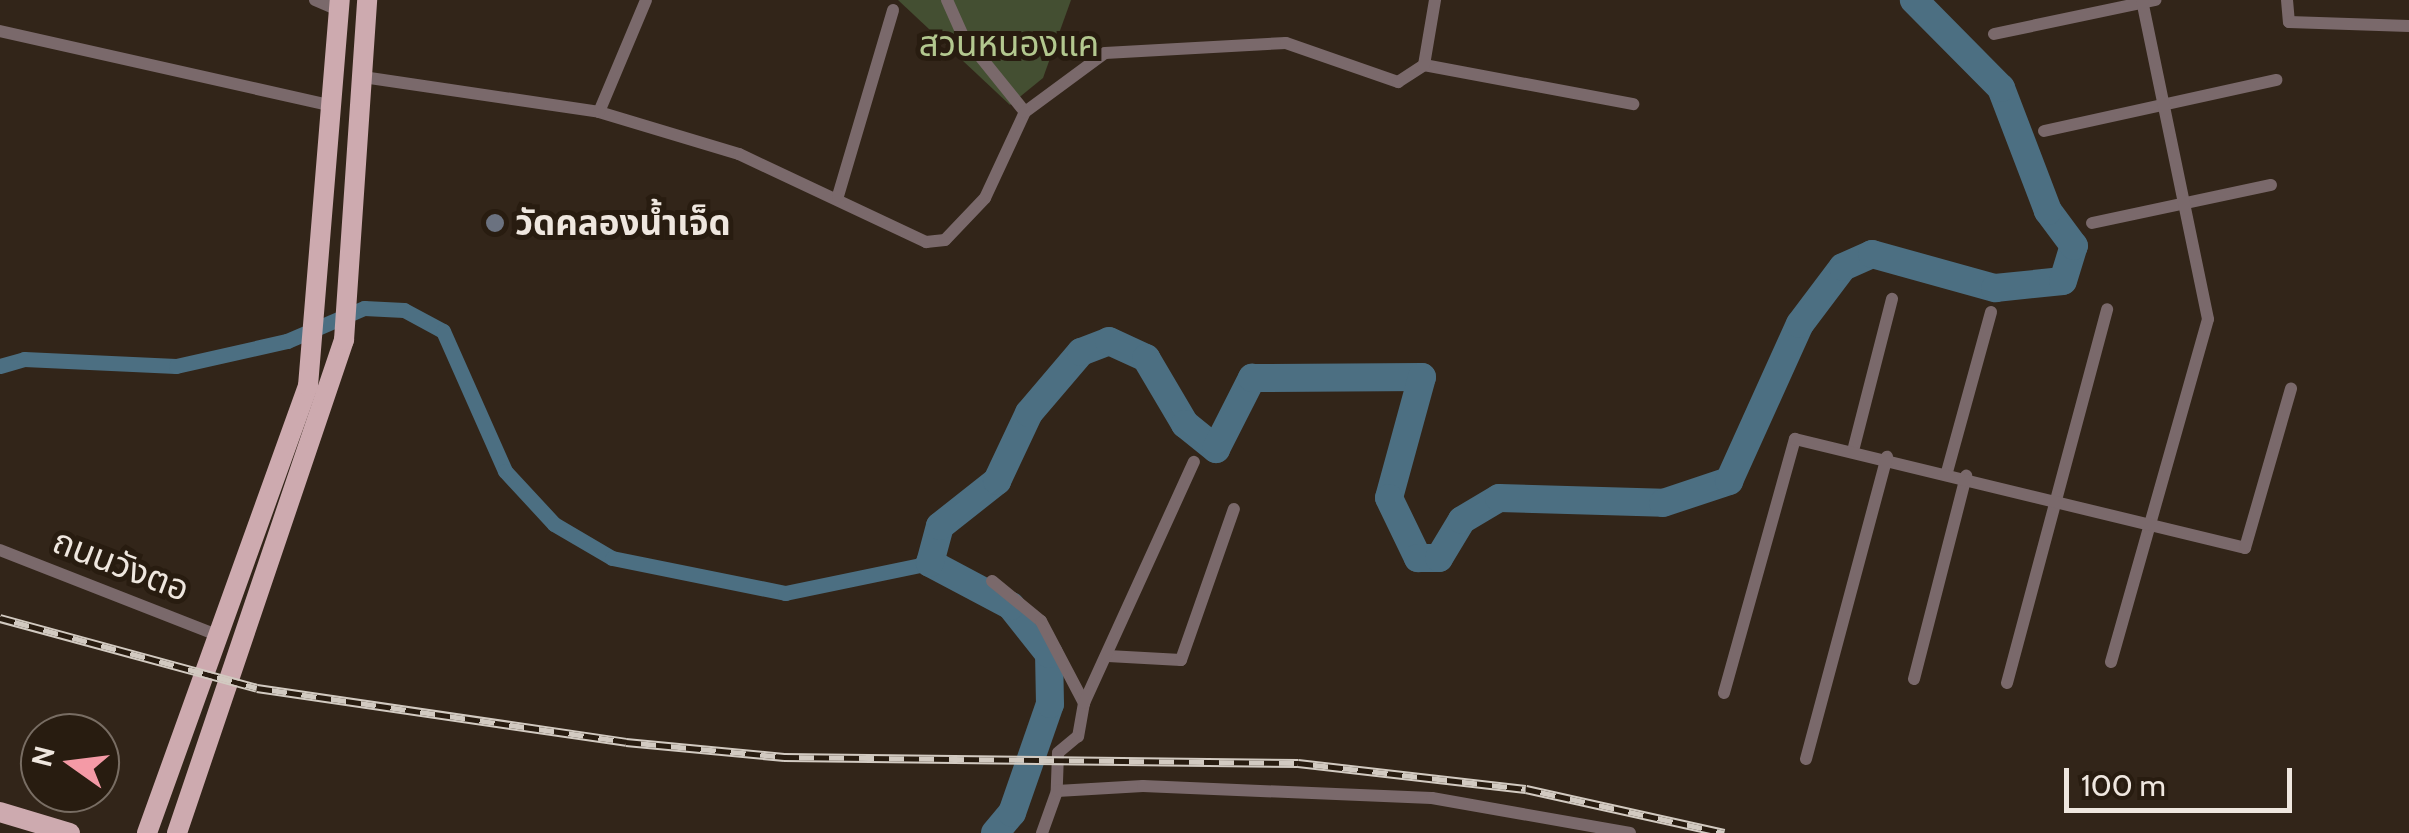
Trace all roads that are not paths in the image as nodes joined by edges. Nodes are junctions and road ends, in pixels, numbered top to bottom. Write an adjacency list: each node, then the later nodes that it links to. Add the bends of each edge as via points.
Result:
1 (314, 0): 8 (street)
2 (367, 0): 14 (main road)
3 (646, 0): 19 (street)
4 (947, 0): 20 (street, via 962,34)
5 (1435, 0): 13 (street)
6 (2287, 0): 10 (street, via 2289,22)
7 (2147, 1): 12 (street); 17 (street)
8 (339, 5): 18 (main road)
9 (893, 10): 23 (street)
10 (2409, 26)
11 (0, 32): 18 (street)
12 (1994, 34)
13 (1424, 66): 16 (street); 20 (street, via 1398,82 1286,43 1160,44 1083,64)
14 (363, 77): 19 (street); 52 (main road, via 344,340)
15 (2276, 80): 17 (street)
16 (1633, 104)
17 (2168, 105): 21 (street); 24 (street)
18 (335, 106): 40 (main road, via 308,386)
19 (599, 112): 23 (street)
20 (1025, 112): 23 (street, via 999,176 945,240 909,237)
21 (2044, 131)
22 (2270, 185): 24 (street)
23 (838, 196)
24 (2186, 206): 25 (street); 37 (street, via 2208,319)
25 (2092, 223)
26 (1892, 299): 30 (street)
27 (2108, 309): 35 (street)
28 (1992, 312): 33 (street)
29 (2290, 389): 37 (street, via 2245,548)
30 (1854, 447): 31 (street); 45 (street, via 1796,440)
31 (1887, 457): 33 (street); 47 (street)
32 (1194, 462): 41 (street)
33 (1948, 472): 34 (street)
34 (1966, 476): 35 (street); 43 (street)
35 (2054, 502): 37 (street); 44 (street)
36 (1234, 509): 41 (street, via 1182,660)
37 (2148, 529): 42 (street)
38 (0, 550): 40 (street, ถนนวังตอ)
39 (992, 581): 46 (street, via 1041,622)
40 (219, 636): 51 (main road)
41 (1108, 656): 46 (street)
42 (2111, 662)
43 (1914, 679)
44 (2007, 683)
45 (1724, 692)
46 (1084, 704): 48 (street, via 1078,736 1058,753)
47 (1806, 760)
48 (1057, 792): 53 (street); 54 (street, via 1355,792)
49 (0, 812): 50 (main road)
50 (70, 833)
51 (147, 833)
52 (176, 833)
53 (1042, 833)
54 (1630, 833)

